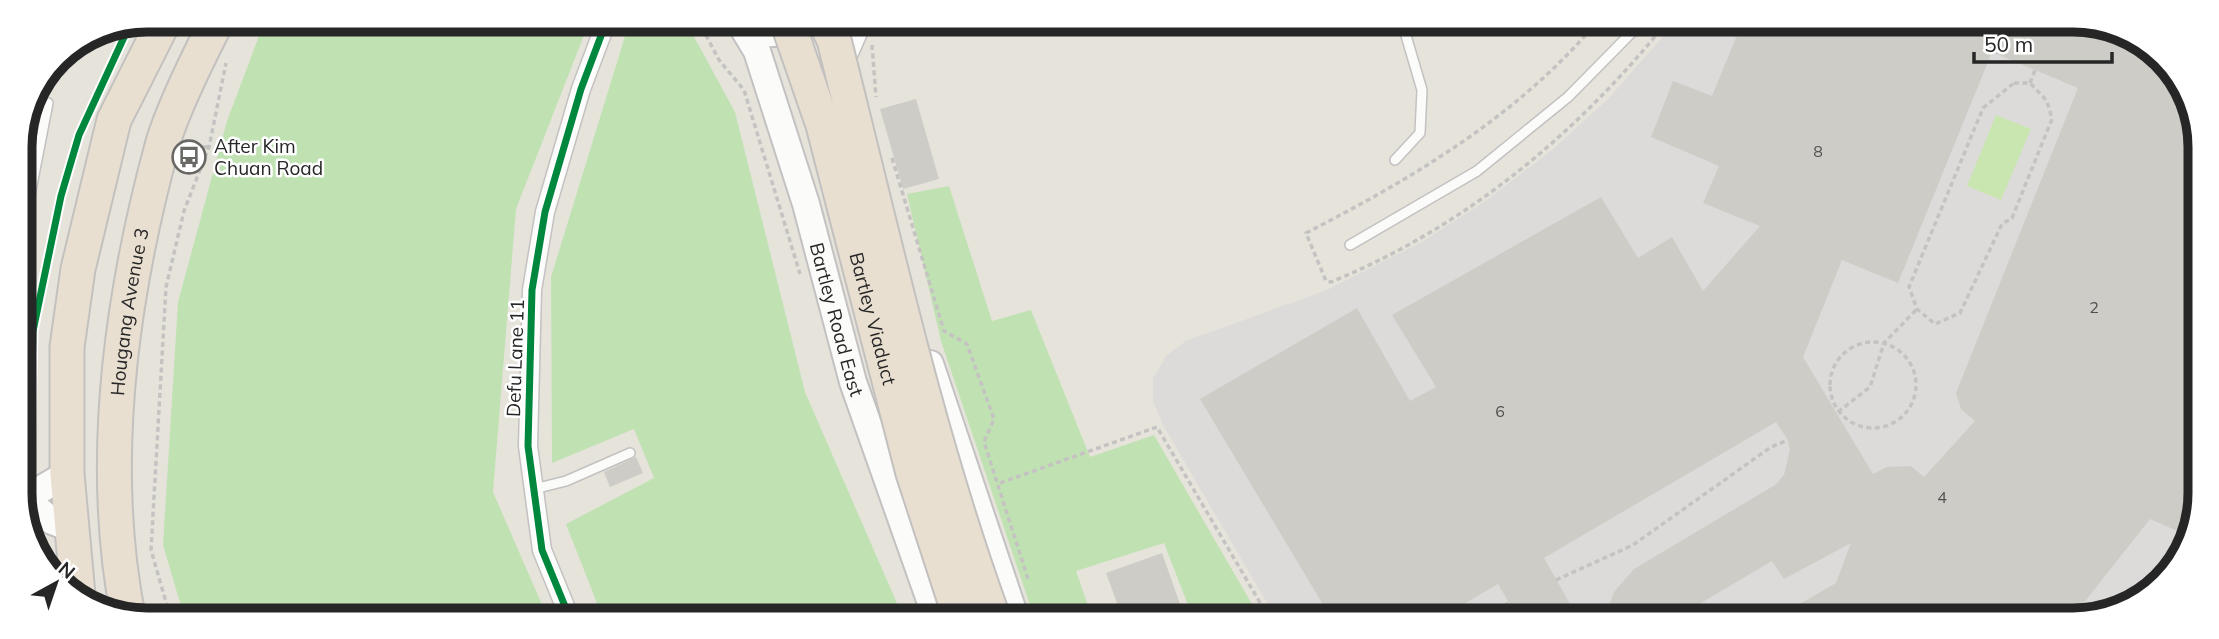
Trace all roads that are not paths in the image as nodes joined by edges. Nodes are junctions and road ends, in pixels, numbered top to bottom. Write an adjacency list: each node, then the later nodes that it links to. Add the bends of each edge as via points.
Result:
1 (158, 32): 18 (highway, via 114,120 78,270 67,348)
2 (212, 32): 25 (highway, Hougang Avenue 3, via 163,144 121,349 113,469 119,569)
3 (602, 32): 20 (street, Defu Lane 11, via 545,212 532,290 528,446)
4 (746, 32): 19 (main road, Bartley Road East, via 757,51 802,192 853,383)
5 (791, 32): 28 (highway, Bartley Viaduct, bridge, via 823,125 912,473)
6 (830, 32): 29 (highway, Bartley Viaduct, bridge, via 911,351 957,516)
7 (848, 32): 11 (main road)
8 (862, 32): 11 (street)
9 (1405, 32): 13 (lane, via 1422,90 1420,134)
10 (1633, 32): 15 (lane, via 1568,97 1477,171)
11 (861, 48): 17 (main road, via 926,349)
12 (48, 103): 14 (lane)
13 (1395, 160)
14 (32, 185)
15 (1350, 245)
16 (629, 453): 20 (lane, via 566,481)
17 (965, 468): 19 (main road, via 959,491 938,508 919,506); 30 (main road)
18 (66, 474): 21 (main road); 23 (highway)
19 (890, 485): 27 (main road, Bartley Road East)
20 (534, 489): 26 (street, Defu Lane 11, via 542,550)
21 (32, 493)
22 (33, 505): 23 (main road, via 52,521)
23 (70, 528): 24 (highway)
24 (72, 548)
25 (126, 606)
26 (566, 608)
27 (933, 608)
28 (957, 608)
29 (990, 608)
30 (1012, 608)

